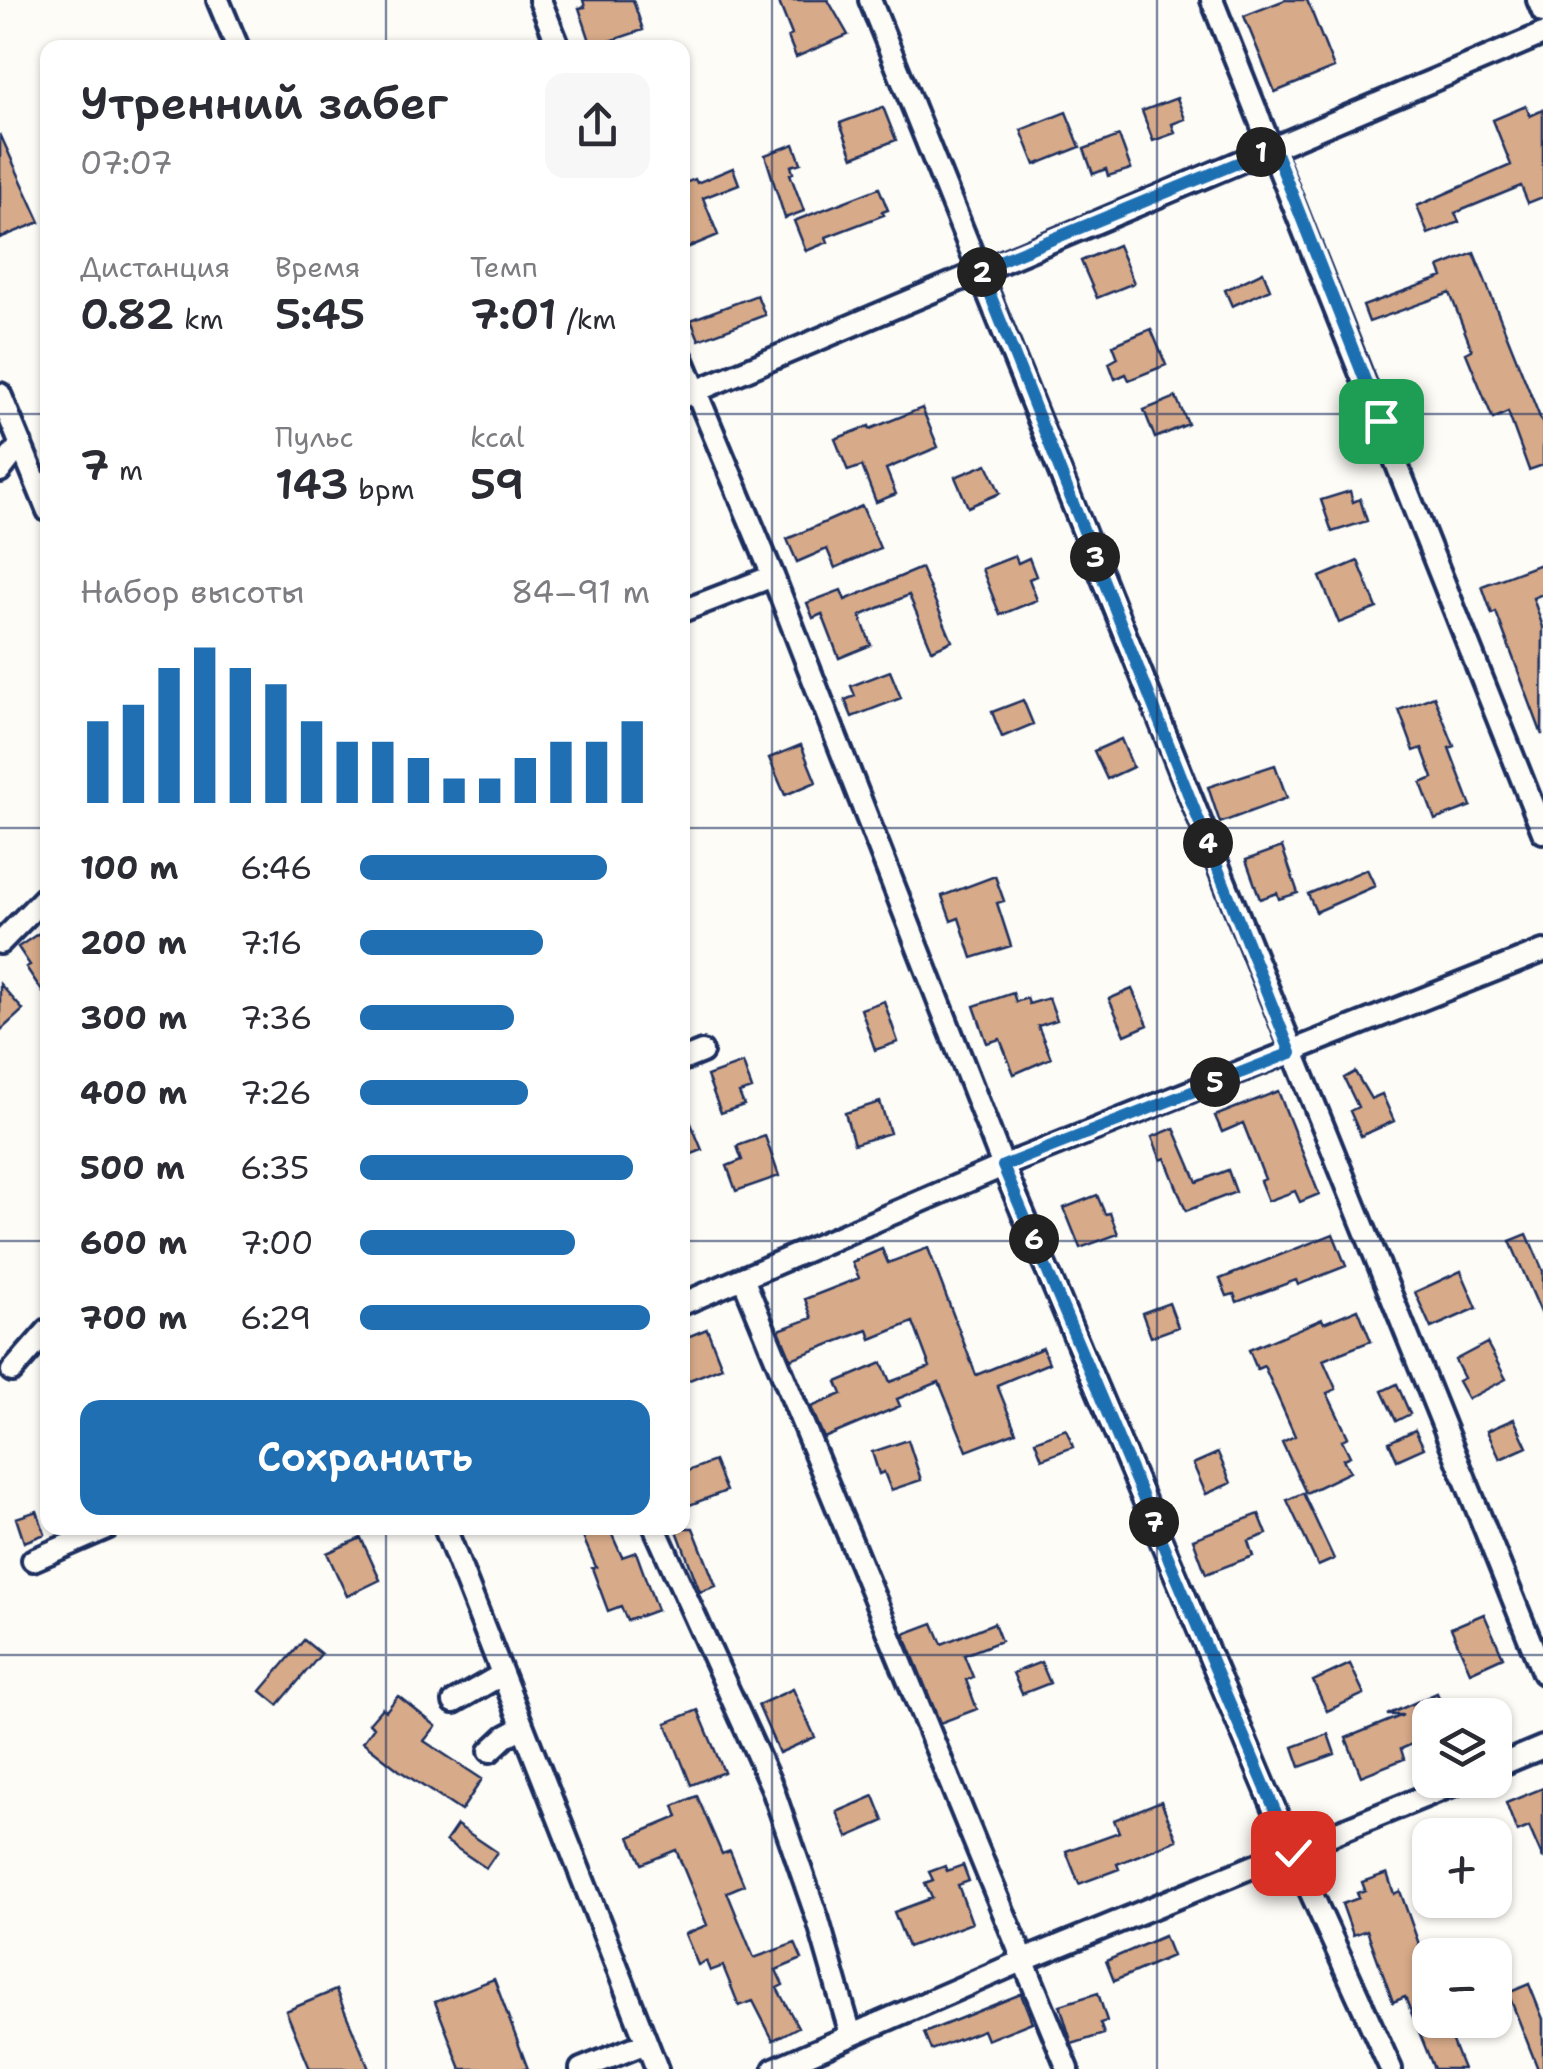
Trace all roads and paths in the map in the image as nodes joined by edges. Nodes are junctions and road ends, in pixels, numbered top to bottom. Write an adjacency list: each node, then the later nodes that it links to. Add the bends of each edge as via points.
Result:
1 (218, 0): 8 (street)
2 (540, 0): 9 (street)
3 (870, 0): 11 (street)
4 (1212, 0): 10 (street)
5 (1538, 0): 6 (street)
6 (1543, 12)
7 (1543, 34): 10 (street)
8 (235, 40)
9 (555, 40)
10 (1274, 148): 11 (street); 20 (street)
11 (980, 269): 13 (street); 24 (street)
12 (0, 394): 15 (street)
13 (690, 394)
14 (690, 396): 18 (street)
15 (21, 444): 16 (street); 17 (street)
16 (0, 471)
17 (40, 491)
18 (773, 576): 19 (street); 25 (street)
19 (690, 609)
20 (1543, 832)
21 (40, 902): 22 (street)
22 (0, 943)
23 (1543, 951): 24 (street)
24 (1291, 1053): 25 (street); 34 (street)
25 (1003, 1166): 26 (street); 42 (street)
26 (743, 1278): 27 (street); 43 (street)
27 (690, 1301)
28 (40, 1339): 29 (street)
29 (12, 1371)
30 (91, 1535): 33 (street)
31 (448, 1535): 35 (street)
32 (659, 1535): 44 (street, via 772,1787)
33 (33, 1560)
34 (1543, 1673)
35 (501, 1675): 36 (street); 37 (street)
36 (454, 1702)
37 (521, 1728): 39 (street); 45 (street)
38 (1543, 1747): 40 (street)
39 (490, 1751)
40 (1512, 1761)
41 (1423, 1798): 42 (street)
42 (1293, 1853): 43 (street); 50 (street)
43 (1022, 1961): 44 (street); 49 (street)
44 (851, 2035): 48 (street)
45 (646, 2043): 46 (street); 47 (street)
46 (581, 2069)
47 (657, 2069)
48 (774, 2069)
49 (1068, 2069)
50 (1391, 2069)

